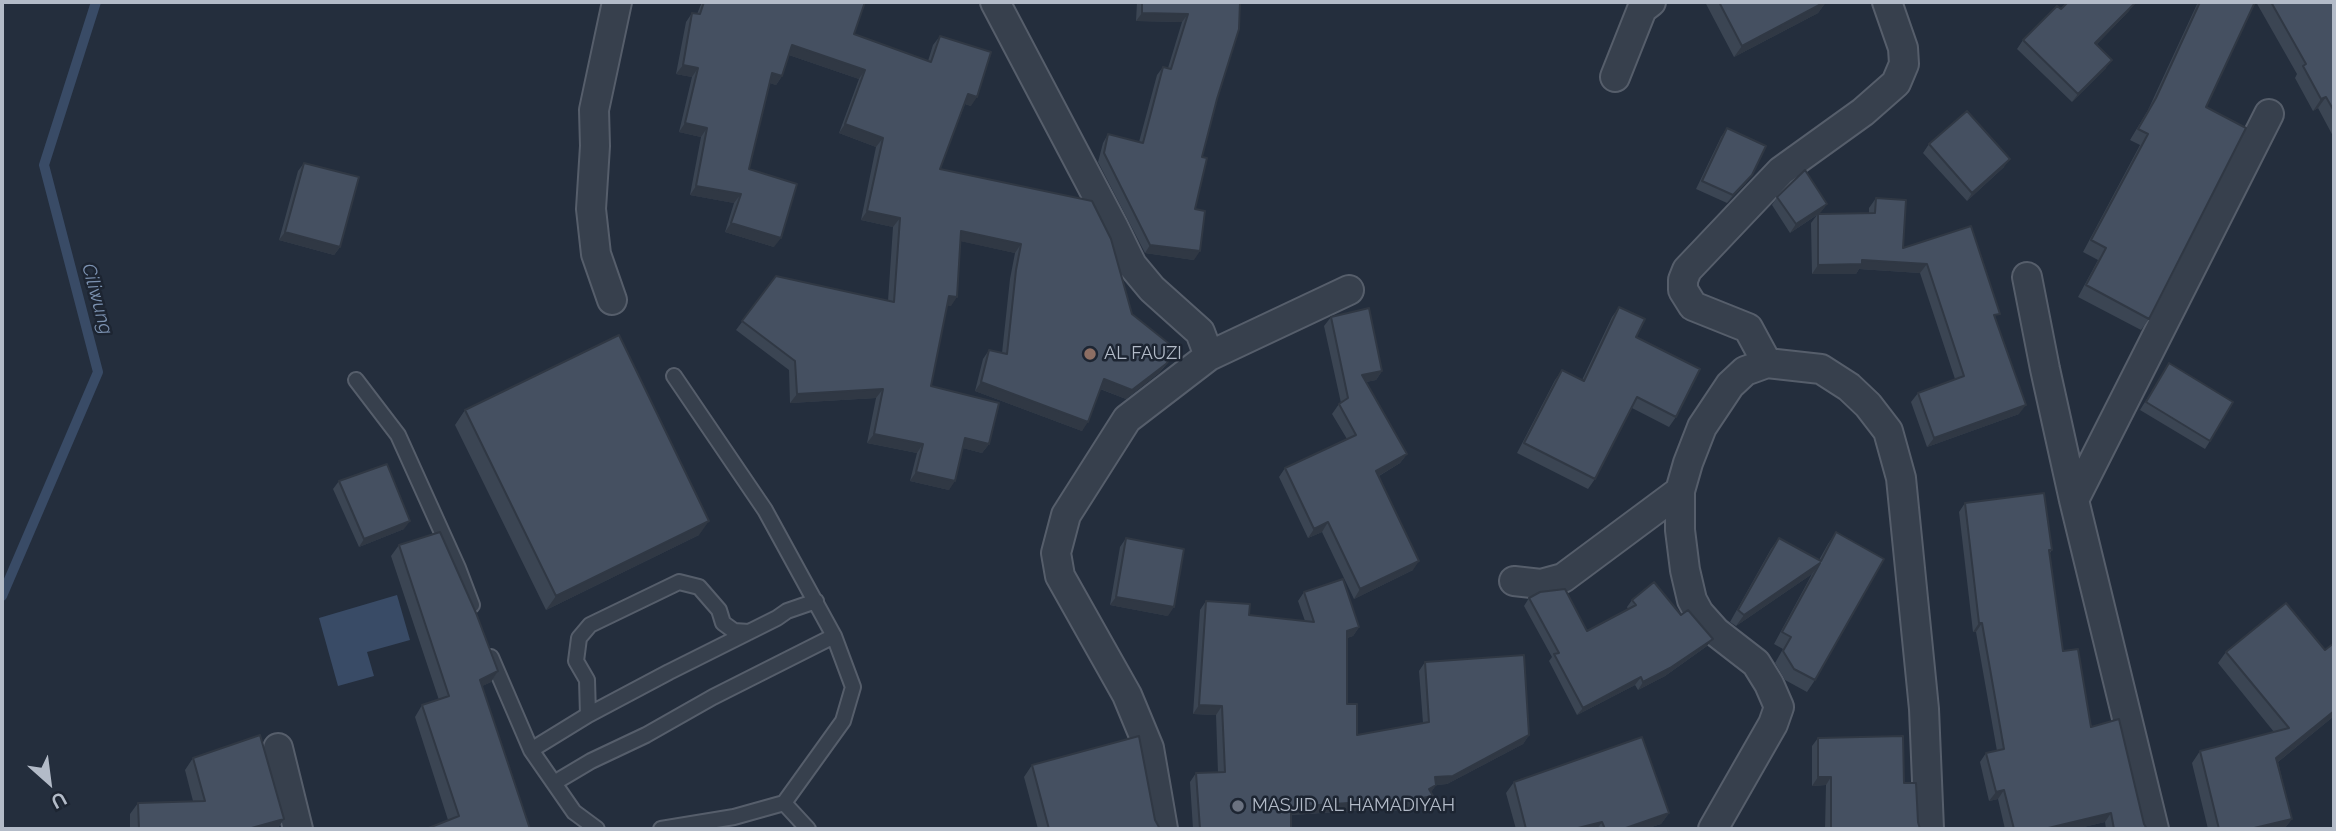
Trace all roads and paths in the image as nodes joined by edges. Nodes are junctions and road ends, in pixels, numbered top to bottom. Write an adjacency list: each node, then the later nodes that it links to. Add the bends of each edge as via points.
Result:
1 (617, 2): 9 (street, via 594,110 591,209 596,254)
2 (995, 2): 10 (street, via 1132,265 1200,332)
3 (1651, 2): 5 (street, via 1642,9)
4 (1887, 2): 11 (street, via 1903,48 1904,64 1896,83 1781,171 1687,270 1683,280 1683,290 1693,306 1748,328)
5 (1615, 77)
6 (2269, 114): 15 (street)
7 (2027, 277): 15 (street)
8 (1349, 290): 10 (street)
9 (612, 300)
10 (1209, 356): 31 (street, via 1127,419 1066,515 1056,553 1060,576 1127,695 1149,748)
11 (1767, 363): 14 (street, via 1745,371 1730,385 1702,427); 33 (street, via 1821,369 1859,396 1888,431 1900,478 1924,709)
12 (674, 376): 17 (lane, via 765,510)
13 (356, 380): 18 (lane, via 398,435)
14 (1680, 491): 16 (street, via 1563,578 1541,584); 32 (street, via 1680,530 1692,600 1716,632 1756,663 1779,707)
15 (2074, 500): 34 (street)
16 (1514, 581)
17 (816, 601): 19 (lane); 20 (lane)
18 (476, 616)
19 (751, 632): 22 (lane); 22 (lane, via 734,631 699,587 679,582 590,625 579,638 576,661 587,680)
20 (834, 636): 25 (lane); 26 (lane, via 853,687 843,721)
21 (485, 640): 24 (lane)
22 (588, 715): 24 (lane)
23 (278, 748): 27 (street)
24 (531, 750): 25 (lane)
25 (554, 783): 28 (lane, via 574,812)
26 (784, 803): 29 (lane); 30 (lane)
27 (298, 829)
28 (597, 829)
29 (661, 829)
30 (808, 829)
31 (1163, 829)
32 (1713, 829)
33 (1928, 829)
34 (2154, 829)

